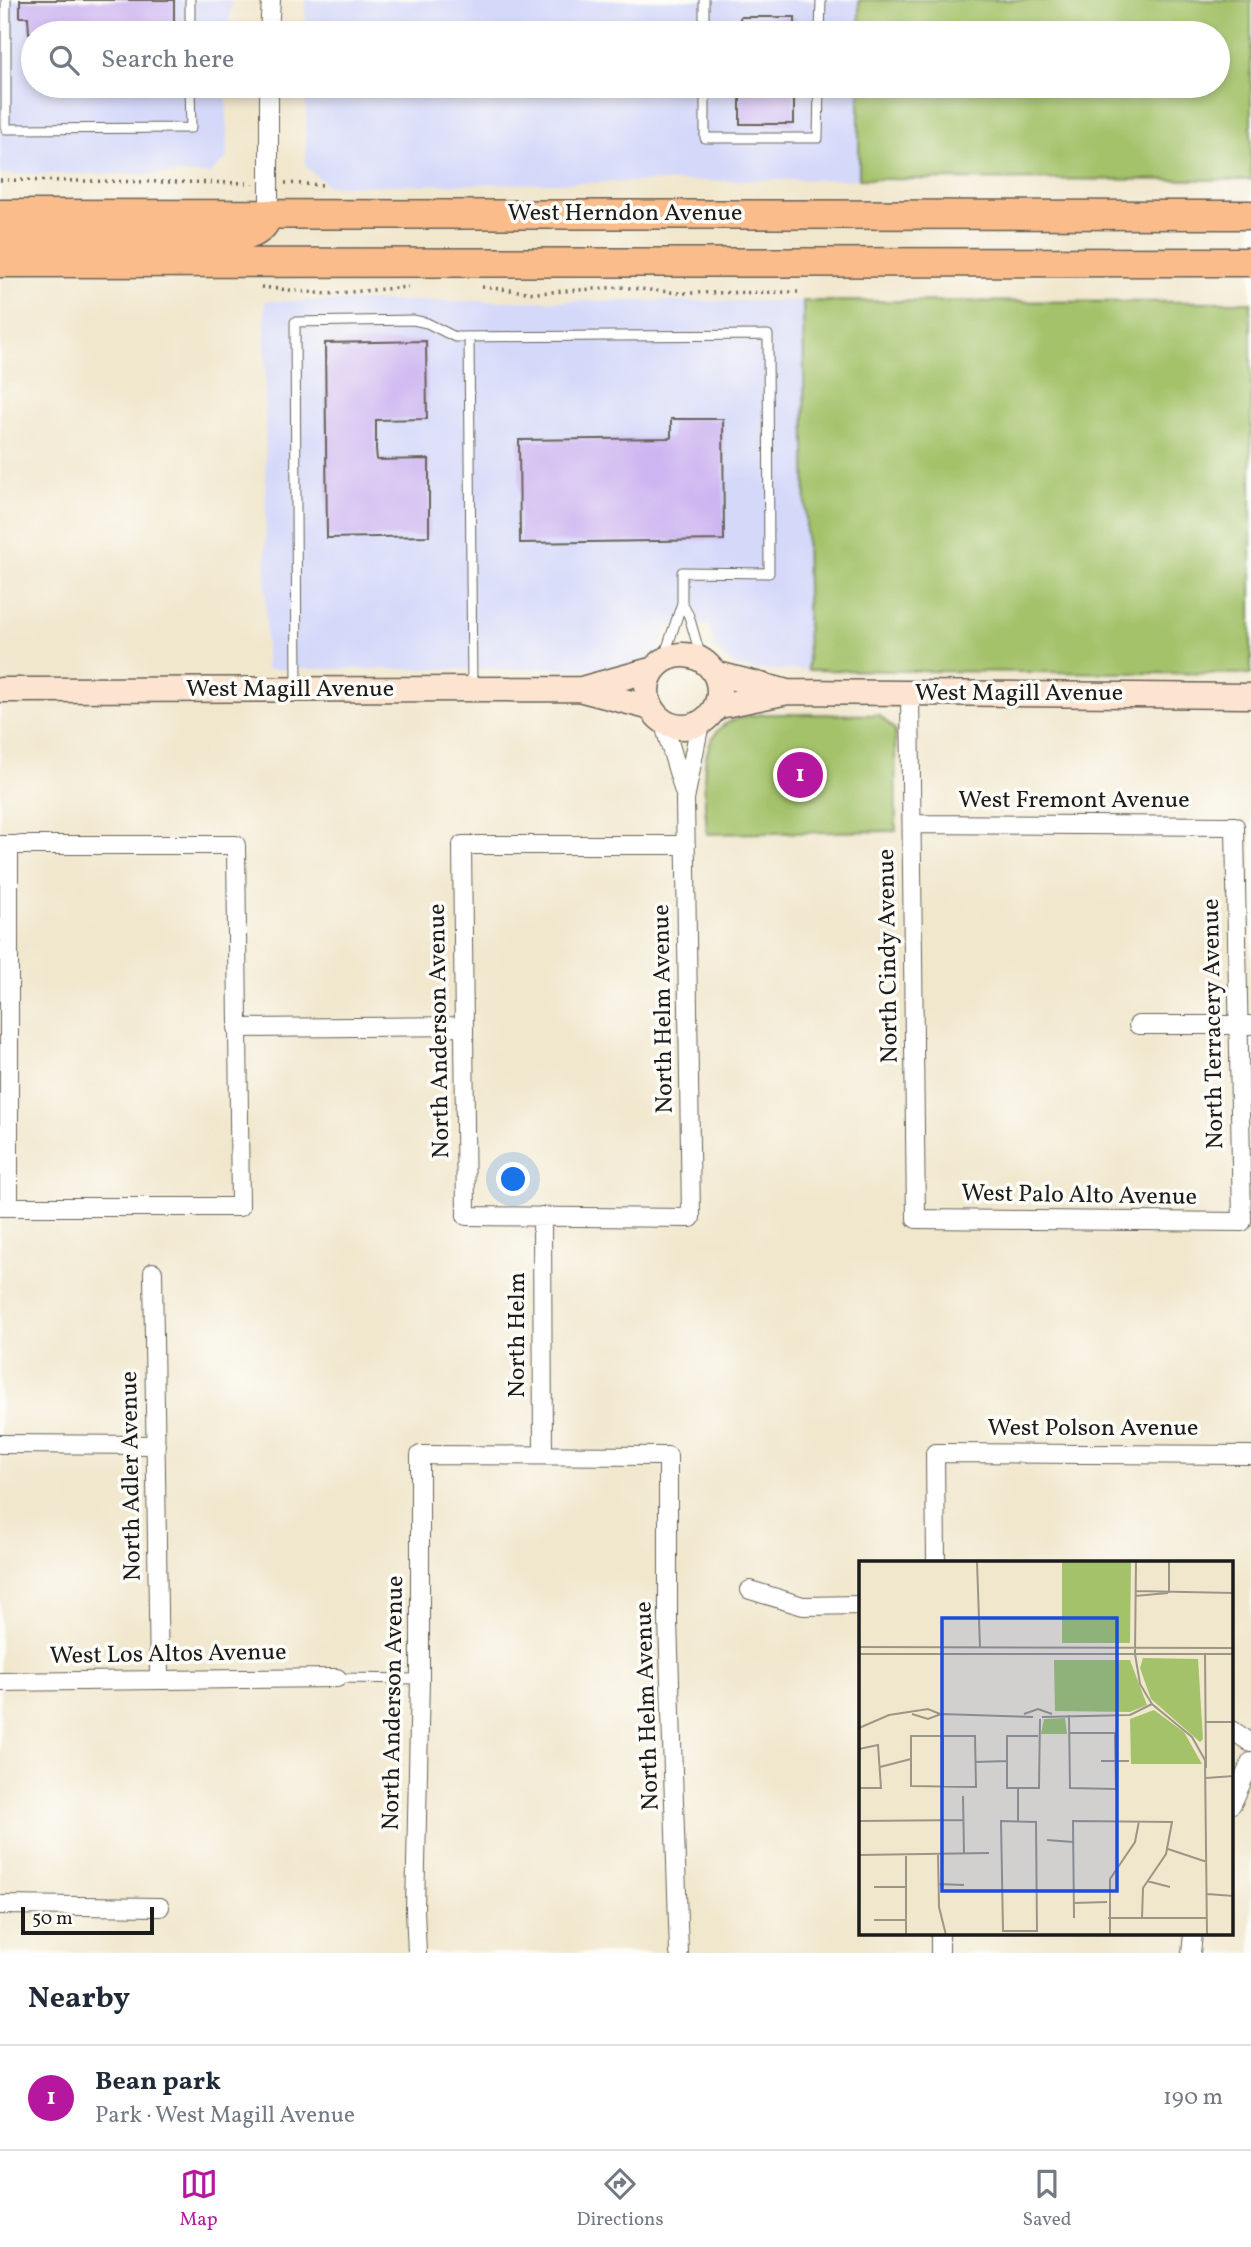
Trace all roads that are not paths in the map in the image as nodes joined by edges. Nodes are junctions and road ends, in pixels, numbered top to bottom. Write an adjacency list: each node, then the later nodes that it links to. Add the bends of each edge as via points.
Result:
1 (6, 0): 10 (lane, via 6,129 191,128)
2 (190, 0): 6 (lane)
3 (271, 0): 7 (street)
4 (704, 0): 8 (lane)
5 (821, 0): 9 (lane)
6 (190, 21)
7 (270, 21)
8 (704, 21)
9 (820, 21)
10 (190, 98)
11 (268, 98): 15 (street)
12 (705, 98): 13 (lane, via 705,138 818,138)
13 (819, 98)
14 (0, 214): 15 (main road, West Herndon Avenue)
15 (268, 214): 16 (main road, West Herndon Avenue); 17 (main road, via 258,231 233,239)
16 (1251, 215)
17 (0, 240)
18 (1251, 262): 19 (main road, West Herndon Avenue)
19 (0, 263)
20 (469, 337): 21 (lane, via 768,335 769,573 682,572); 25 (lane, via 445,334 413,320 295,321); 26 (lane)
21 (682, 603): 22 (lane); 23 (lane)
22 (658, 664): 23 (street, via 686,654); 27 (street, West Magill Avenue); 31 (street, via 648,681 647,694)
23 (708, 667): 28 (street, West Magill Avenue); 32 (street, via 719,690)
24 (0, 690): 25 (street, West Magill Avenue)
25 (297, 690): 26 (street, West Magill Avenue)
26 (472, 690): 27 (street, West Magill Avenue)
27 (581, 690): 31 (street, West Magill Avenue)
28 (788, 692): 29 (street, West Magill Avenue); 32 (street, West Magill Avenue)
29 (910, 693): 30 (street, West Magill Avenue); 34 (street, North Cindy Avenue)
30 (1251, 695)
31 (657, 714): 32 (street, via 675,726); 33 (street, North Helm Avenue)
32 (708, 715): 33 (street, North Helm Avenue)
33 (685, 799): 37 (street, North Helm Avenue)
34 (912, 824): 35 (street, West Fremont Avenue); 44 (street, North Cindy Avenue)
35 (1235, 826): 39 (street, North Terracery Avenue)
36 (5, 845): 41 (street, via 236,845); 42 (street)
37 (686, 845): 40 (street, North Anderson Avenue, via 462,845); 43 (street, North Helm Avenue, via 691,1218)
38 (1138, 1025): 39 (street)
39 (1245, 1025): 45 (street, North Terracery Avenue)
40 (464, 1026): 41 (street); 43 (street, North Anderson Avenue, via 466,1216)
41 (237, 1028): 42 (street, via 240,1208)
42 (5, 1207)
43 (542, 1216): 49 (street, North Helm)
44 (916, 1219): 45 (street, West Palo Alto Avenue)
45 (1242, 1222)
46 (153, 1272): 48 (street, North Adler Avenue)
47 (0, 1444): 48 (street)
48 (156, 1445): 55 (street, North Adler Avenue)
49 (543, 1454): 56 (street, North Anderson Avenue, via 420,1455); 65 (street, North Helm Avenue, via 668,1456 668,1621)
50 (1251, 1455): 51 (street, West Polson Avenue, via 935,1453)
51 (936, 1561)
52 (750, 1590): 53 (street, via 803,1606)
53 (859, 1605)
54 (337, 1678): 55 (street, West Los Altos Avenue); 56 (lane)
55 (159, 1679): 57 (street, West Los Altos Avenue)
56 (420, 1679): 64 (street, North Anderson Avenue)
57 (0, 1682)
58 (1234, 1731): 59 (street)
59 (1251, 1742)
60 (1251, 1762): 61 (street)
61 (1234, 1800)
62 (0, 1905): 63 (street)
63 (160, 1907)
64 (417, 1953)
65 (679, 1953)

